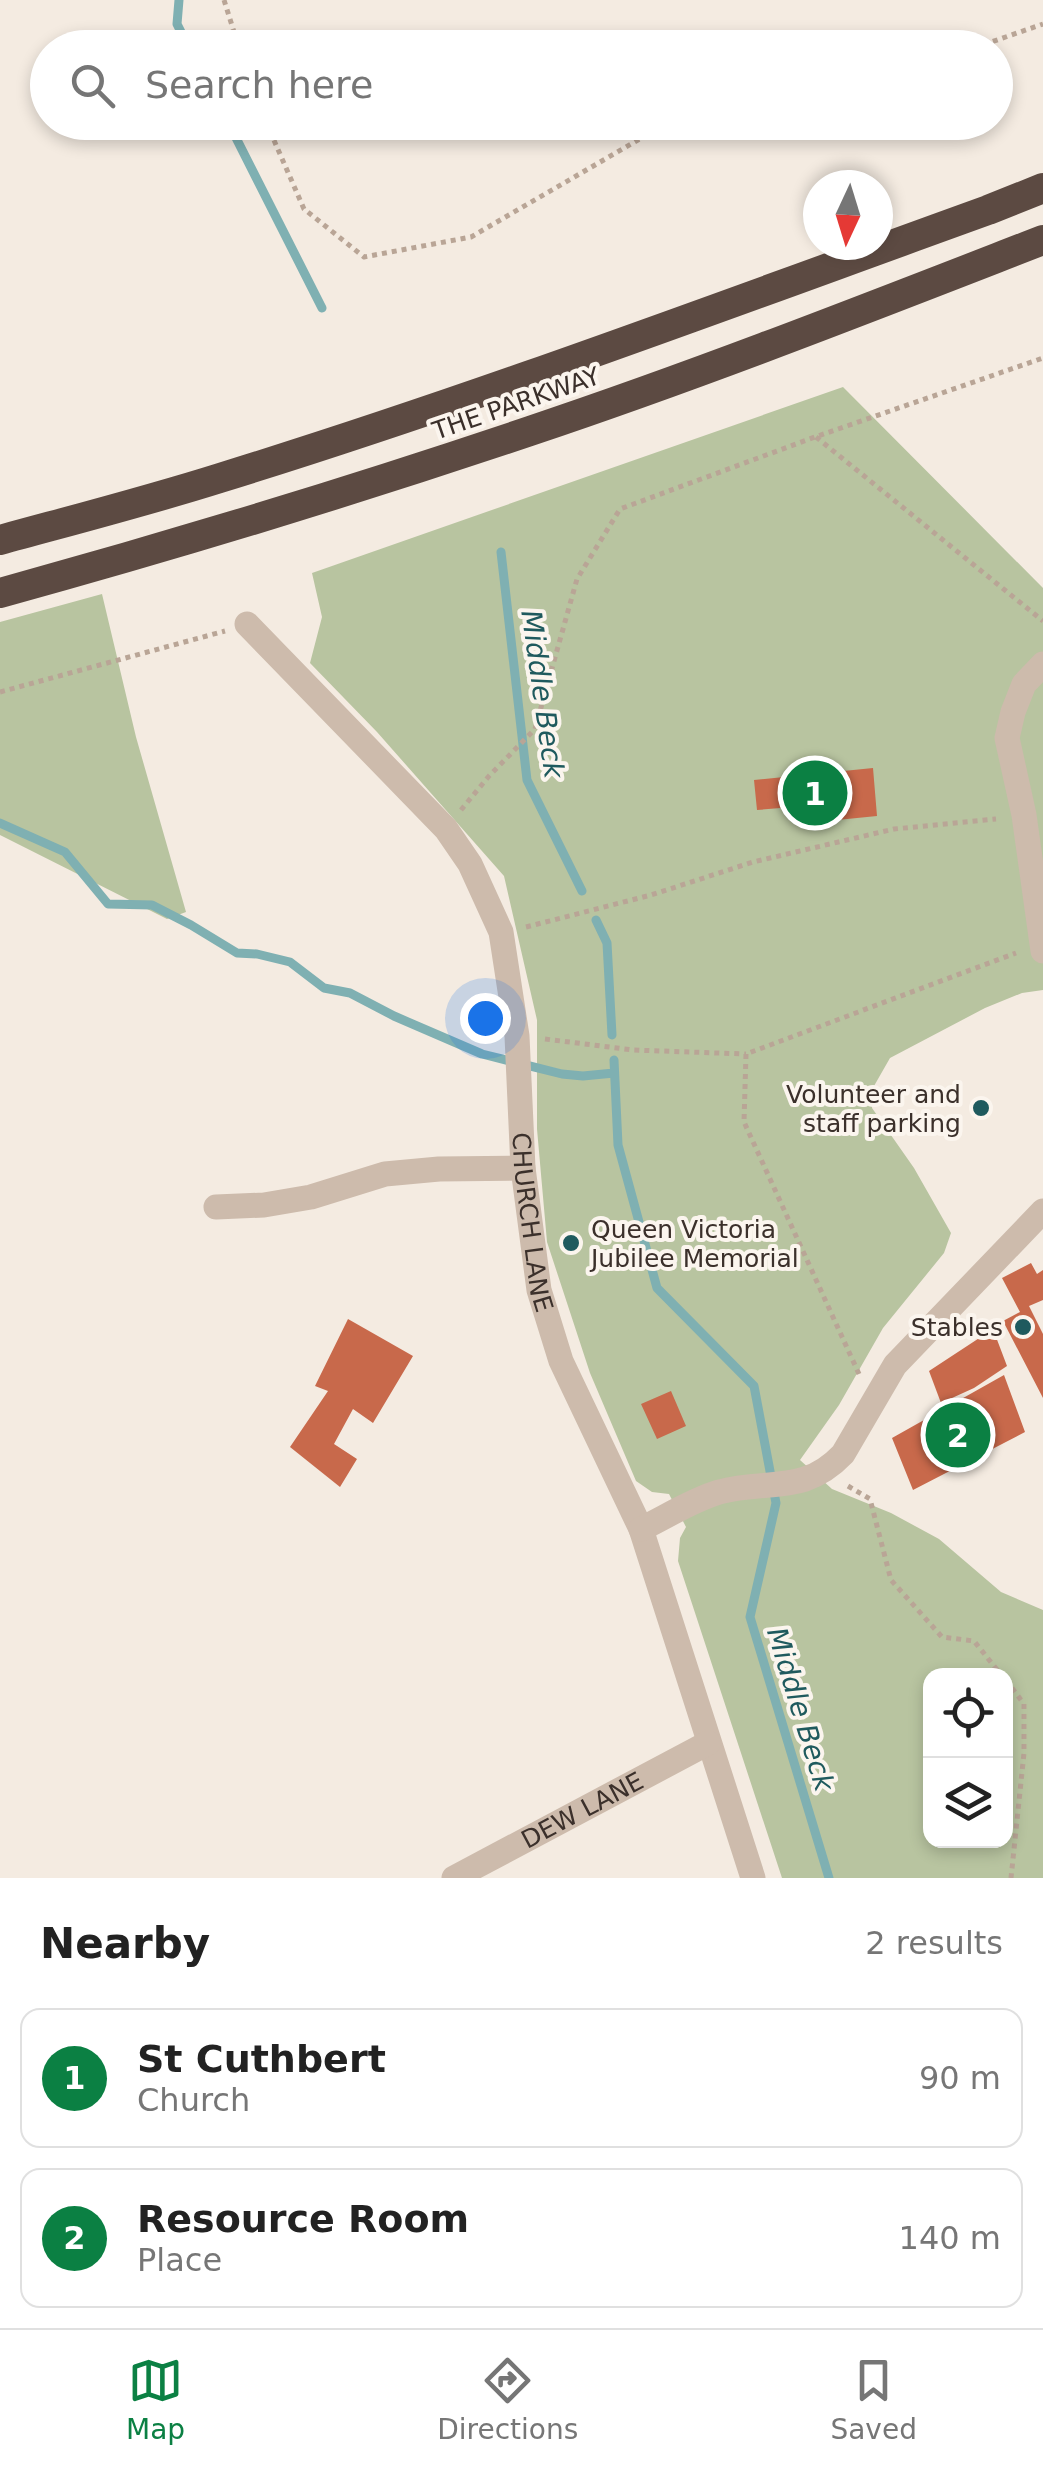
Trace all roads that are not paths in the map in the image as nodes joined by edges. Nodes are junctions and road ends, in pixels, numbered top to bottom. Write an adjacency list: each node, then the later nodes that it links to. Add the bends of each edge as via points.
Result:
1 (1043, 188): 3 (highway, THE PARKWAY, via 368,430)
2 (1043, 240): 4 (highway, THE PARKWAY, via 533,430)
3 (0, 540)
4 (0, 594)
5 (247, 624): 9 (street, CHURCH LANE, via 446,829 470,864 501,932 518,1044)
6 (1043, 664): 7 (street, via 1024,684 1007,738)
7 (1042, 941): 8 (street)
8 (1043, 951)
9 (523, 1168): 10 (street, via 385,1174 311,1198); 12 (street, CHURCH LANE, via 539,1290 561,1361)
10 (216, 1207)
11 (1043, 1211): 12 (street, via 896,1365 844,1454 824,1471 800,1482 714,1494)
12 (641, 1529): 13 (street, CHURCH LANE)
13 (708, 1743): 14 (street, DEW LANE); 15 (street, CHURCH LANE)
14 (454, 1878)
15 (753, 1878)

